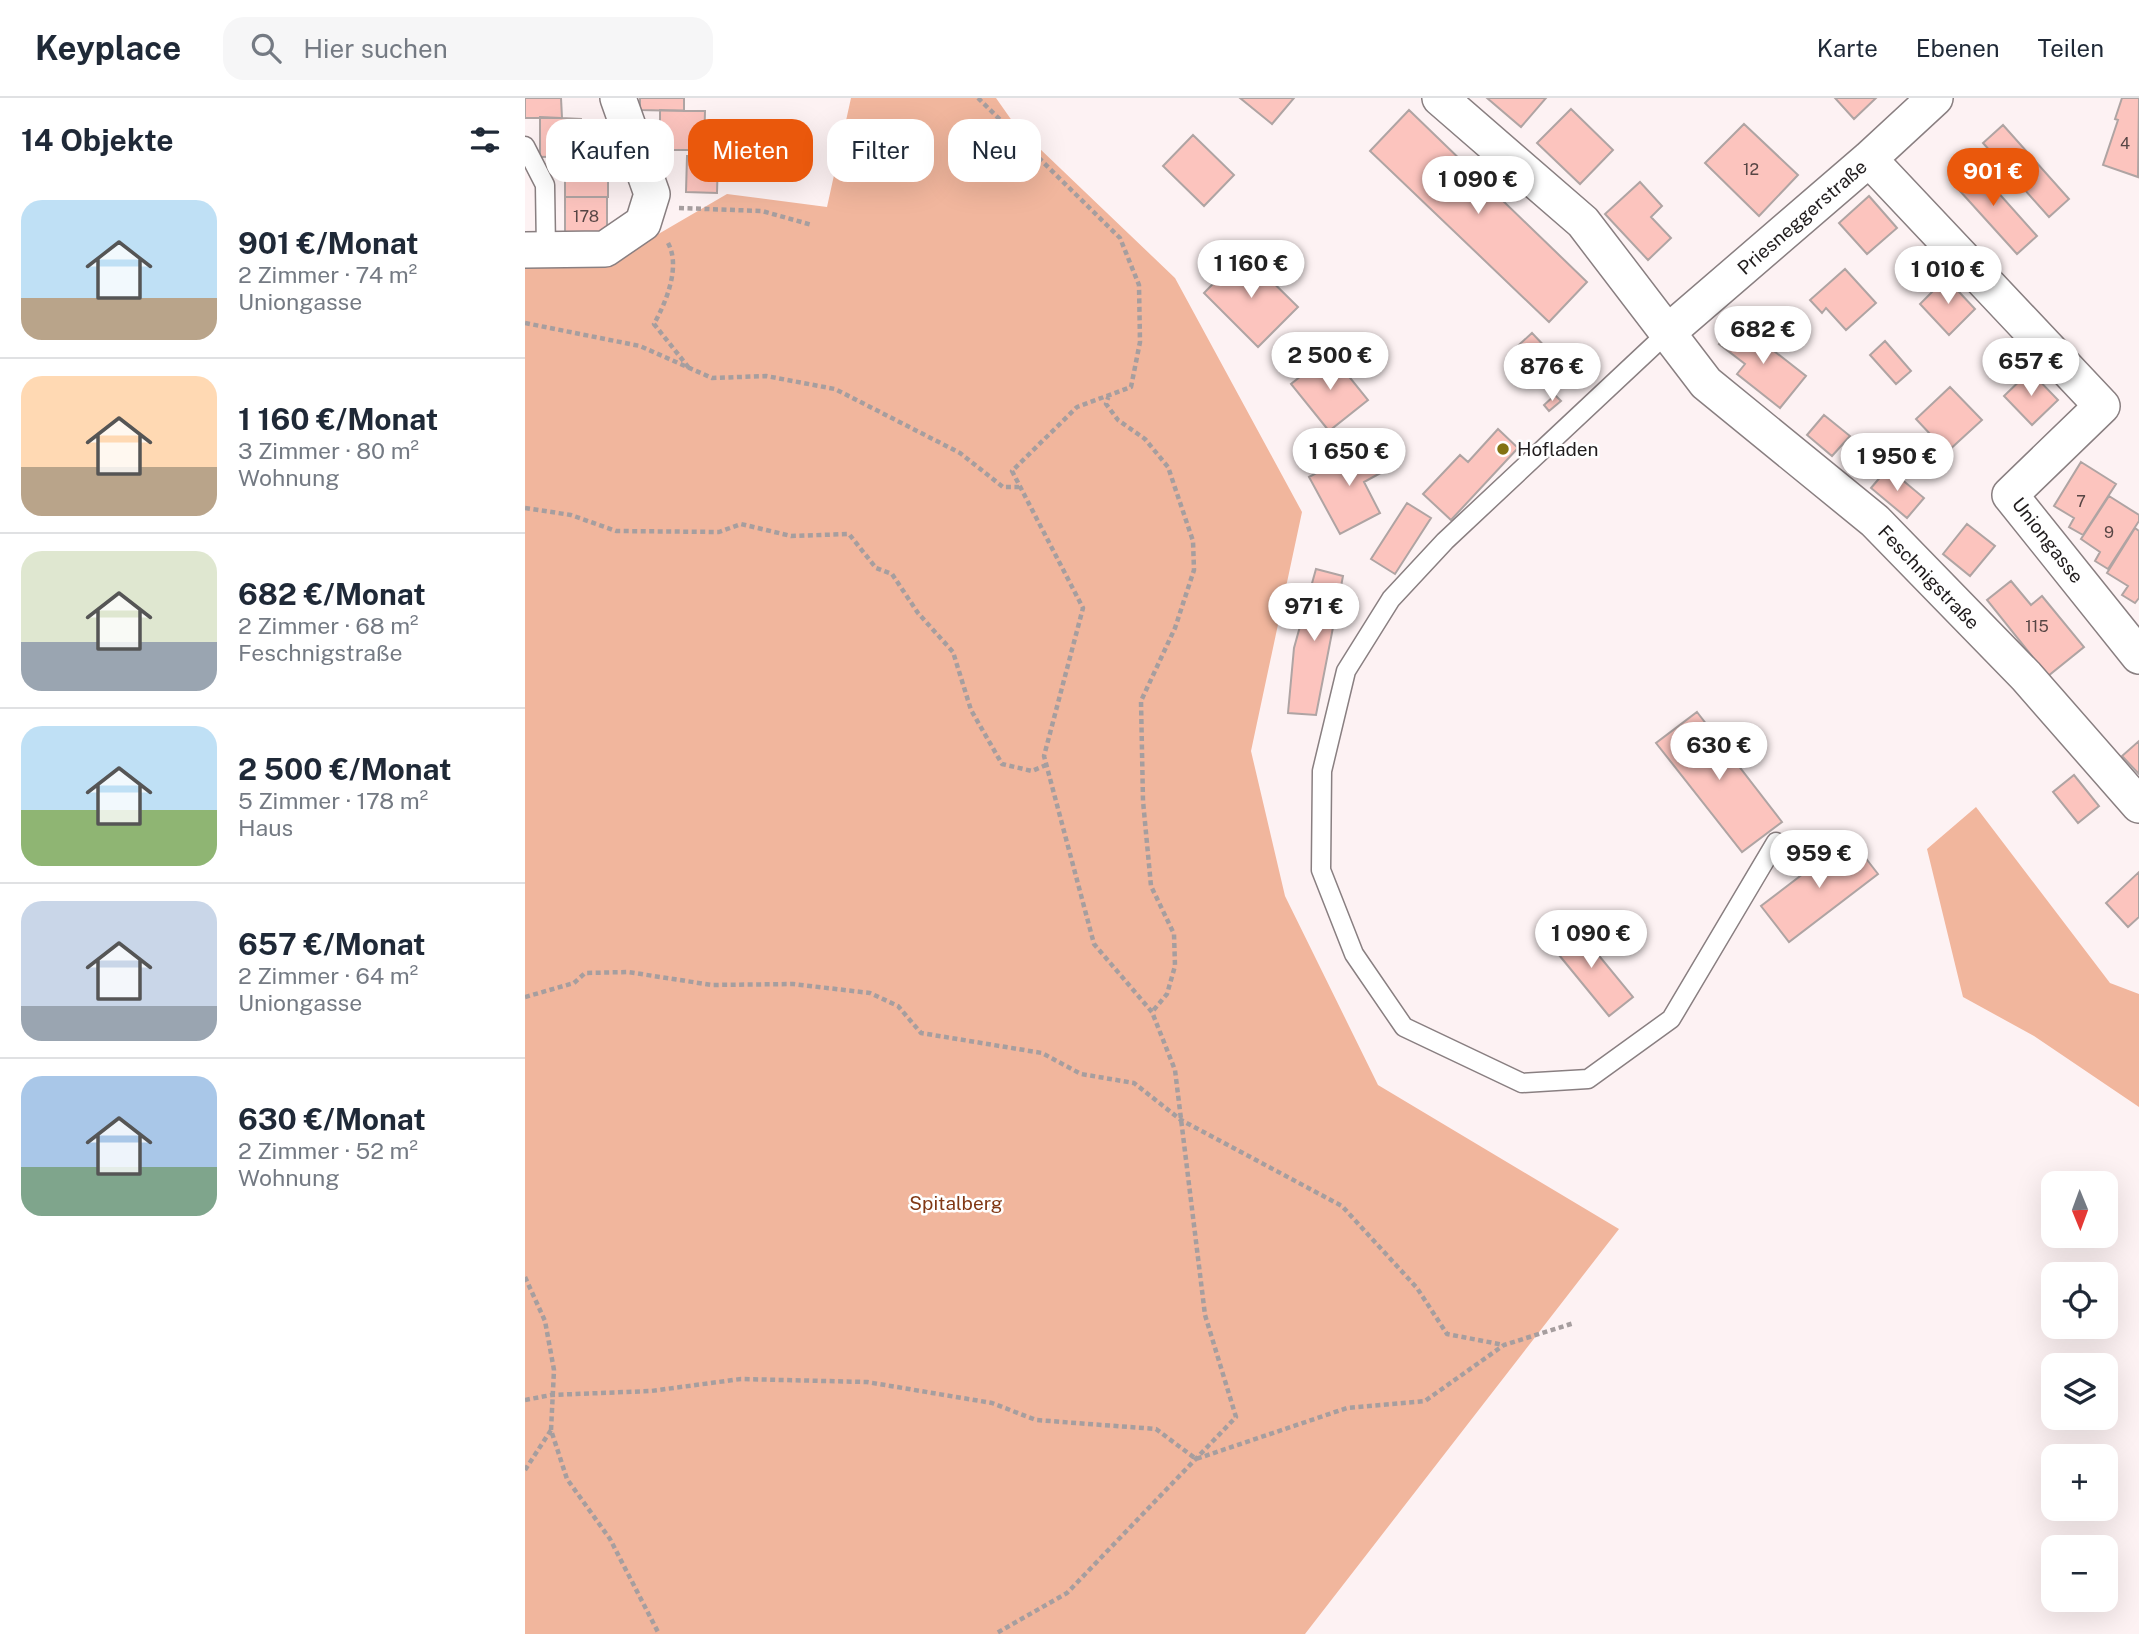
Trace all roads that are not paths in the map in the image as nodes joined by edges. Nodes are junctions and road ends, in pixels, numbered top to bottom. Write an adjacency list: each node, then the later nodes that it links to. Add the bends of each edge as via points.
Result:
1 (618, 98): 6 (street, via 652,194 643,223 605,249)
2 (1440, 98): 7 (street, Feschnigstraße, via 1583,222)
3 (1935, 98): 5 (street, Priesneggerstraße)
4 (525, 146): 6 (lane, via 545,185)
5 (1869, 159): 7 (street, Priesneggerstraße); 8 (street, Uniongasse, via 2102,406 2010,495)
6 (536, 250)
7 (1667, 333): 9 (street, Feschnigstraße, via 1706,383 1875,521 2026,676); 10 (lane, via 1445,541 1391,599 1346,671 1322,771 1321,870 1354,954 1404,1027 1522,1083 1588,1079 1671,1019)
8 (2139, 656)
9 (2139, 805)
10 (1776, 842)

